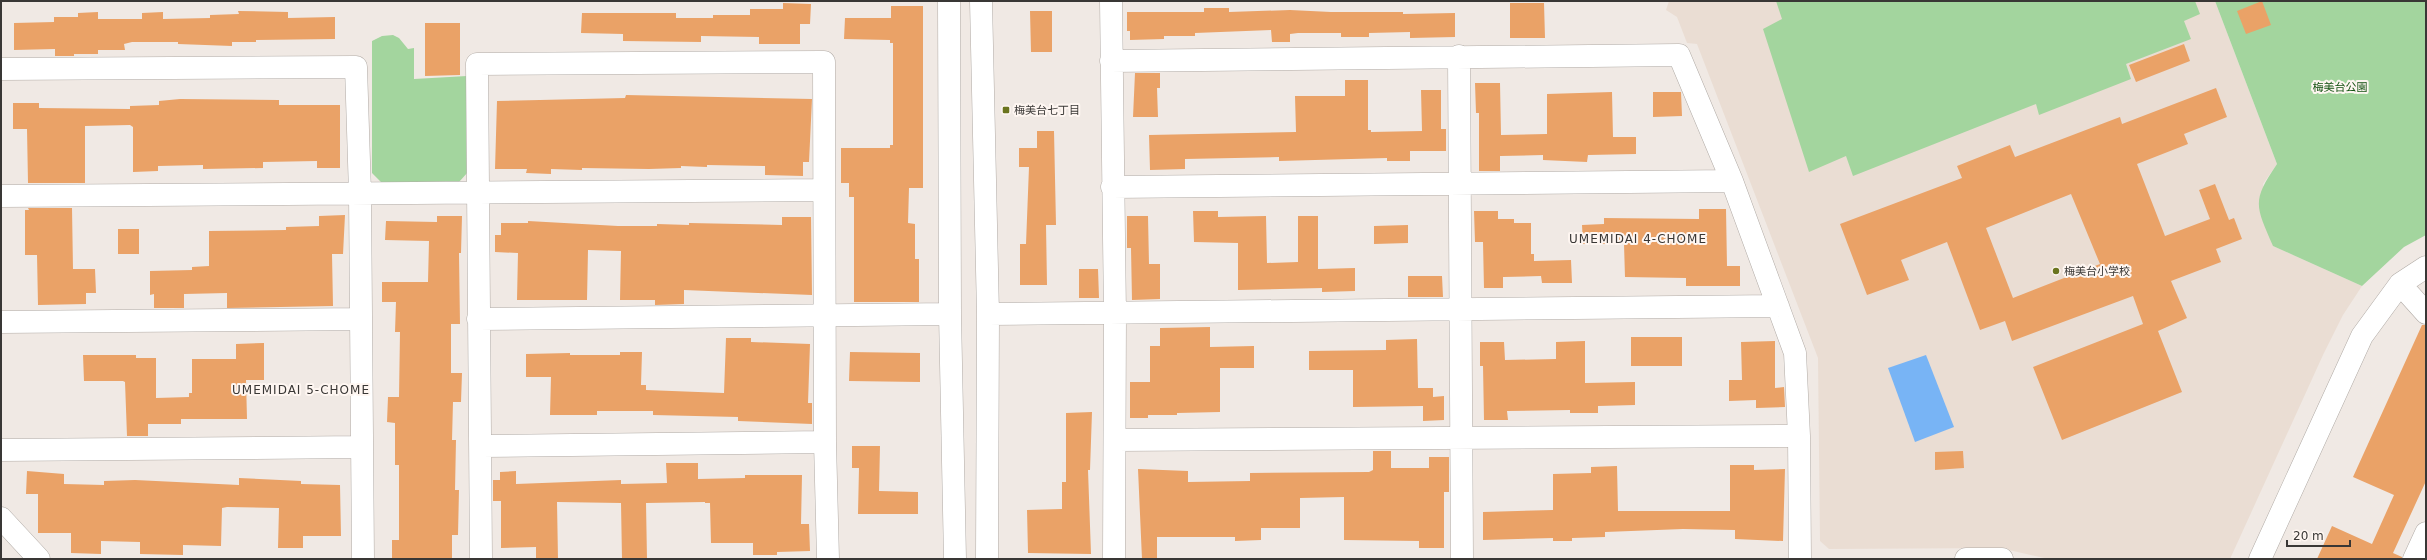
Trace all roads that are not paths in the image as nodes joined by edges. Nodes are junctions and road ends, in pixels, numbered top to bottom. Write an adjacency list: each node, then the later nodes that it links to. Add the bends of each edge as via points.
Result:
1 (949, 1): 19 (street)
2 (981, 1): 20 (street)
3 (1111, 1): 5 (street)
4 (1459, 56): 5 (street); 7 (street, via 1679,55); 8 (street)
5 (1110, 61): 9 (street)
6 (1, 69): 12 (street, via 356,67)
7 (1732, 181): 8 (street); 16 (street)
8 (1459, 183): 9 (street); 17 (street)
9 (1112, 187): 22 (street)
10 (824, 190): 11 (street); 11 (street, via 824,62 816,62 477,64); 21 (street)
11 (478, 191): 12 (street); 24 (street)
12 (360, 194): 13 (street); 23 (street)
13 (1, 196)
14 (2426, 267): 15 (street)
15 (2400, 284): 18 (street); 46 (street, via 2362,336)
16 (1778, 306): 17 (street); 26 (street, via 1795,353)
17 (1460, 311): 22 (street, via 1275,310); 27 (street)
18 (2426, 313)
19 (950, 314): 21 (street); 39 (street)
20 (988, 314): 22 (street); 40 (street)
21 (826, 315): 24 (street); 29 (street)
22 (1115, 315): 28 (street)
23 (361, 319): 25 (street); 31 (street)
24 (478, 319): 30 (street)
25 (1, 322)
26 (1799, 436): 27 (street); 43 (street)
27 (1461, 437): 28 (street); 42 (street)
28 (1116, 440): 41 (street)
29 (825, 442): 30 (street); 38 (street)
30 (482, 446): 37 (street)
31 (362, 447): 32 (street); 36 (street)
32 (1, 450)
33 (1, 518): 35 (street)
34 (2426, 533): 47 (street)
35 (39, 559)
36 (363, 559)
37 (482, 559)
38 (828, 559)
39 (955, 559)
40 (987, 559)
41 (1114, 559)
42 (1462, 559)
43 (1800, 559)
44 (1966, 559): 45 (street)
45 (2002, 559)
46 (2260, 559)
47 (2414, 559)

